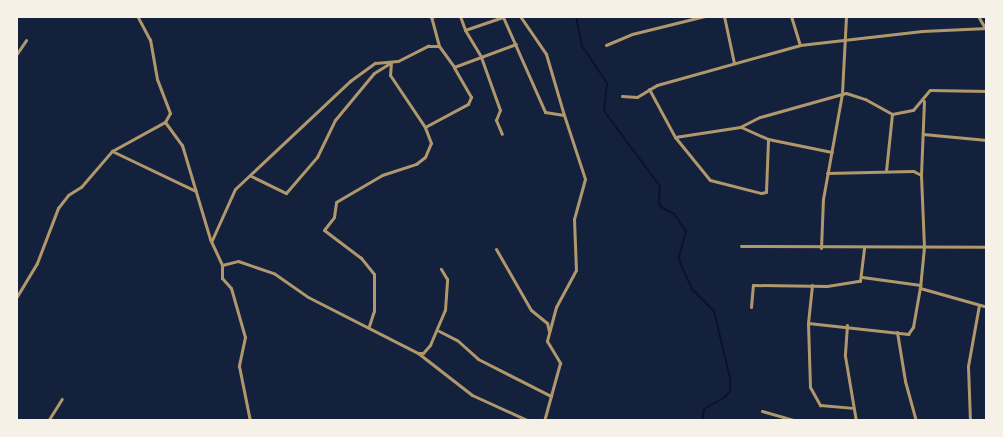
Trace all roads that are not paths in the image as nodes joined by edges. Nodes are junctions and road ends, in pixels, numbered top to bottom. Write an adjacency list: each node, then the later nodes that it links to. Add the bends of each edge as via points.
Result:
1 (137, 16): 32 (street, via 150,40 157,79 169,109)
2 (435, 16): 19 (street, via 431,17)
3 (460, 16): 13 (street)
4 (520, 16): 31 (street, via 546,54)
5 (685, 16): 11 (street)
6 (705, 16): 11 (street)
7 (724, 16): 23 (street)
8 (791, 16): 18 (street)
9 (846, 16): 15 (street)
10 (978, 16): 12 (street)
11 (686, 21): 17 (street, via 632,34)
12 (986, 28): 15 (street)
13 (465, 30): 16 (street, via 504,16); 21 (street)
14 (26, 40): 20 (street)
15 (844, 40): 18 (street); 27 (street)
16 (516, 44): 21 (street); 31 (street, via 545,112)
17 (606, 45)
18 (800, 45): 23 (street)
19 (439, 46): 22 (street, via 428,46 412,56); 24 (street)
20 (16, 55)
21 (481, 57): 24 (street); 35 (street, via 500,110 496,120)
22 (391, 62): 33 (street, via 390,75); 45 (street, via 376,63 362,70); 45 (street, via 374,73 335,120 317,157 286,193)
23 (734, 63): 25 (street)
24 (454, 67): 33 (street, via 470,97 468,104)
25 (649, 89): 28 (street, via 637,97); 37 (street)
26 (987, 91): 29 (street, via 930,90 926,92)
27 (842, 93): 30 (street, via 865,99); 34 (street, via 760,117); 41 (street)
28 (622, 96)
29 (924, 101): 30 (street, via 913,110); 36 (street)
30 (892, 114): 42 (street)
31 (564, 115): 68 (street, via 585,186 574,219 576,270 556,307)
32 (164, 122): 40 (street); 46 (street, via 182,145)
33 (425, 127): 65 (street, via 431,143 425,157 416,164 382,175 336,202 334,216 324,230 361,258 374,274 374,311)
34 (740, 127): 37 (street); 38 (street)
35 (502, 134)
36 (923, 134): 39 (street); 44 (street)
37 (675, 137): 38 (street, via 710,180 761,193 766,192)
38 (768, 139): 41 (street)
39 (987, 140)
40 (112, 151): 46 (street); 59 (street, via 58,208 37,263)
41 (832, 152): 43 (street)
42 (886, 171): 43 (street); 44 (street, via 913,171)
43 (827, 173): 51 (street, via 820,228)
44 (922, 175): 49 (street)
45 (251, 176): 47 (street, via 229,198)
46 (197, 191): 47 (street)
47 (212, 240): 54 (street)
48 (741, 246): 51 (street)
49 (924, 247): 50 (street); 52 (street); 58 (street)
50 (987, 247)
51 (821, 248): 52 (street)
52 (864, 248): 56 (street)
53 (496, 249): 68 (street, via 536,316 547,323)
54 (222, 265): 65 (street, via 238,261 275,274 308,297); 75 (street, via 222,278 232,288 245,337 240,366)
55 (441, 268): 66 (street, via 447,279 447,298)
56 (862, 277): 57 (street, via 856,283); 58 (street)
57 (812, 285): 61 (street, via 753,285); 63 (street)
58 (920, 286): 60 (street); 67 (street, via 912,331)
59 (16, 298)
60 (979, 305): 62 (street); 81 (street, via 968,366)
61 (751, 307)
62 (987, 307)
63 (808, 323): 64 (street); 72 (street, via 808,379 815,401 826,408)
64 (847, 324): 67 (street); 72 (street, via 844,346)
65 (369, 326): 69 (street)
66 (439, 330): 69 (street, via 423,353); 70 (street, via 457,340 478,359)
67 (898, 332): 80 (street, via 905,381)
68 (550, 334): 70 (street, via 547,341 560,363)
69 (418, 353): 76 (street, via 472,395)
70 (551, 396): 77 (street)
71 (62, 399): 74 (street)
72 (853, 408): 79 (street)
73 (762, 411): 78 (street)
74 (48, 421)
75 (250, 421)
76 (529, 421)
77 (544, 421)
78 (797, 421)
79 (856, 421)
80 (916, 421)
81 (970, 421)

